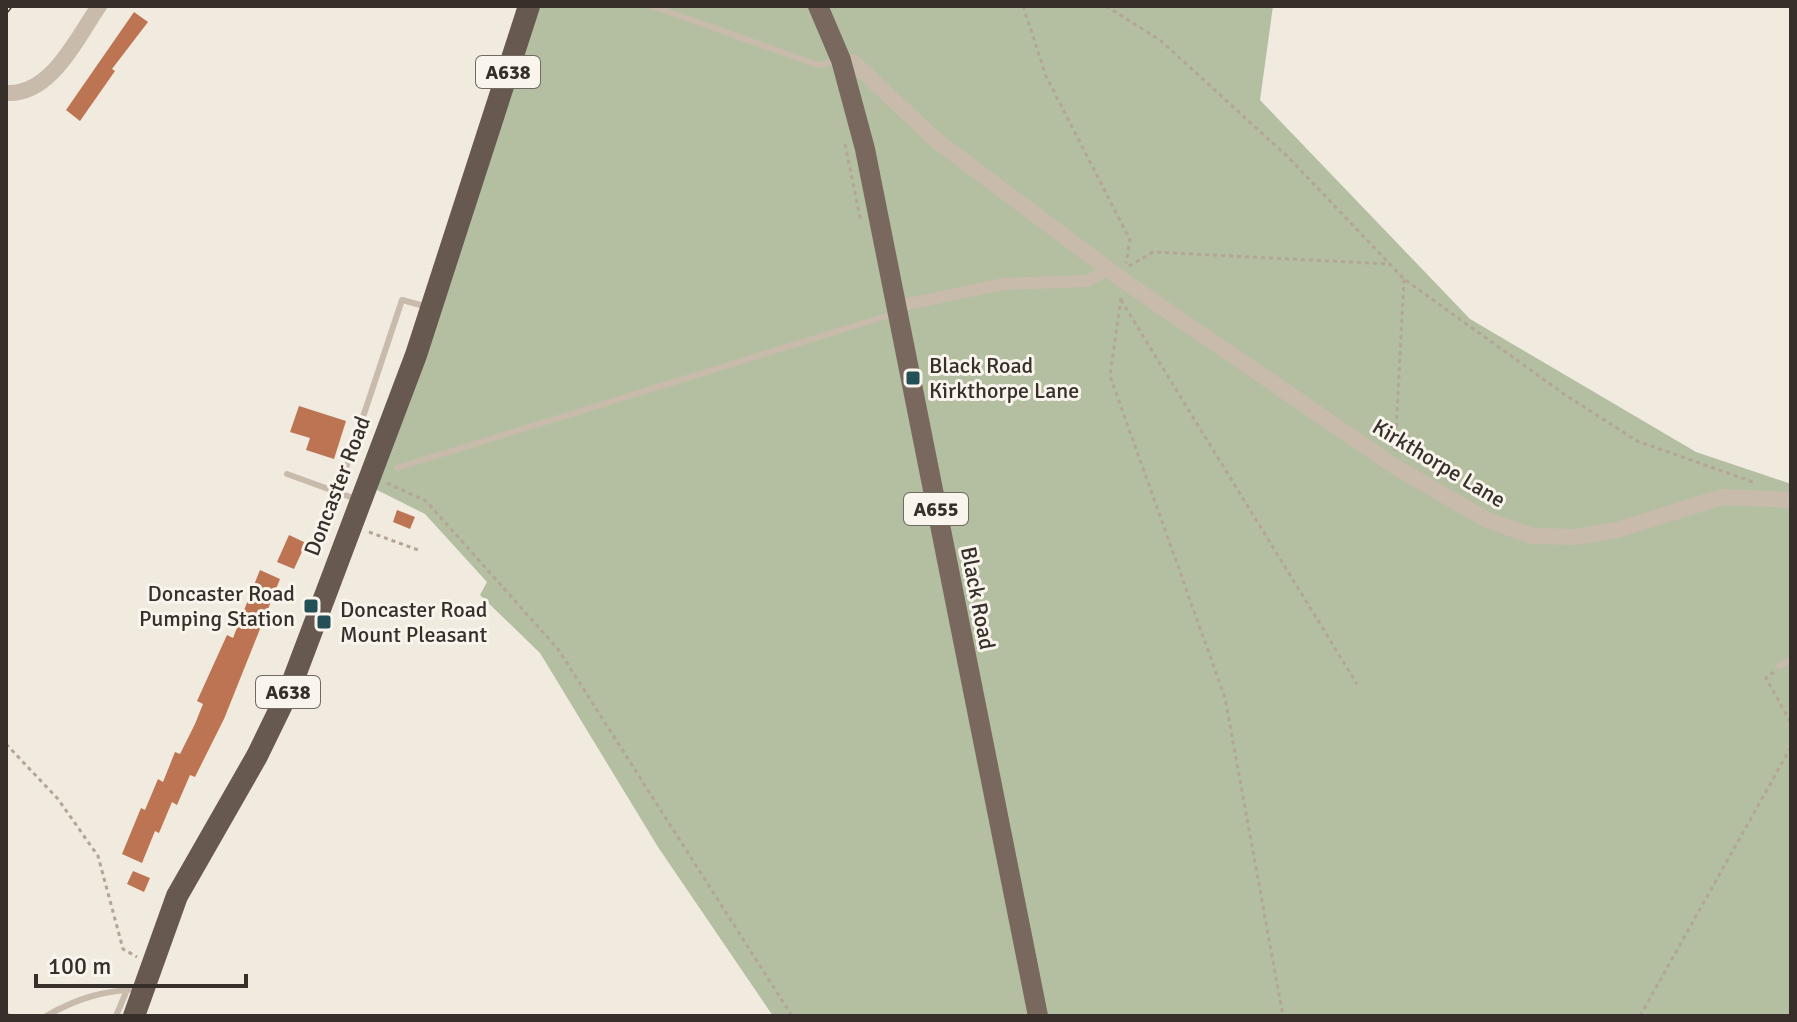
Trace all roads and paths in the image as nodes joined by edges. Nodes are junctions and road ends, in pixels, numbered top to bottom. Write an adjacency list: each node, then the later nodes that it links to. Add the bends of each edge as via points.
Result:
1 (99, 6): 9 (street, via 49,77 33,88)
2 (517, 6): 10 (highway, Doncaster Road / A638)
3 (529, 6): 10 (highway, Doncaster Road / A638)
4 (652, 6): 8 (lane, via 818,65)
5 (818, 6): 8 (main road, Black Road / A655)
6 (1023, 6): 11 (path, via 1046,76 1130,240 1126,268 1153,252)
7 (1106, 6): 11 (path, via 1160,40 1288,157)
8 (841, 60): 12 (street, Kirkthorpe Lane, via 854,63 937,141); 17 (main road, Black Road / A655, via 865,149)
9 (6, 93)
10 (484, 138): 16 (highway, Doncaster Road / A638)
11 (1390, 264): 13 (path)
12 (1110, 269): 14 (street, Kirkthorpe Lane); 17 (street, via 1087,281 1003,284)
13 (1404, 279): 18 (path); 22 (path, via 1637,441)
14 (1124, 281): 15 (path); 18 (street, Kirkthorpe Lane)
15 (1121, 300): 30 (path); 41 (path, via 1110,376 1225,698)
16 (432, 308): 23 (lane, via 402,300); 24 (highway, Doncaster Road / A638)
17 (895, 310): 19 (lane); 40 (main road, Black Road / A655)
18 (1394, 466): 25 (street, Kirkthorpe Lane, via 1487,520 1549,537 1617,530 1722,497)
19 (397, 468)
20 (287, 474): 23 (lane)
21 (378, 479): 39 (path, via 426,501 558,649)
22 (1759, 484)
23 (338, 492): 24 (lane)
24 (360, 500): 26 (highway, Doncaster Road / A638)
25 (1791, 500)
26 (350, 526): 27 (path); 34 (highway, Doncaster Road / A638, via 291,686 177,896)
27 (421, 551)
28 (1791, 660): 29 (lane)
29 (1778, 668): 31 (path, via 1766,678)
30 (1357, 684)
31 (1791, 723)
32 (6, 744): 34 (path, via 58,799 98,856 123,949)
33 (1791, 747): 42 (path)
34 (151, 965): 35 (highway, Doncaster Road / A638)
35 (135, 989): 36 (lane, via 78,998); 37 (lane); 38 (highway, Doncaster Road / A638)
36 (46, 1016)
37 (116, 1016)
38 (134, 1016)
39 (792, 1016)
40 (1038, 1016)
41 (1283, 1016)
42 (1640, 1016)

